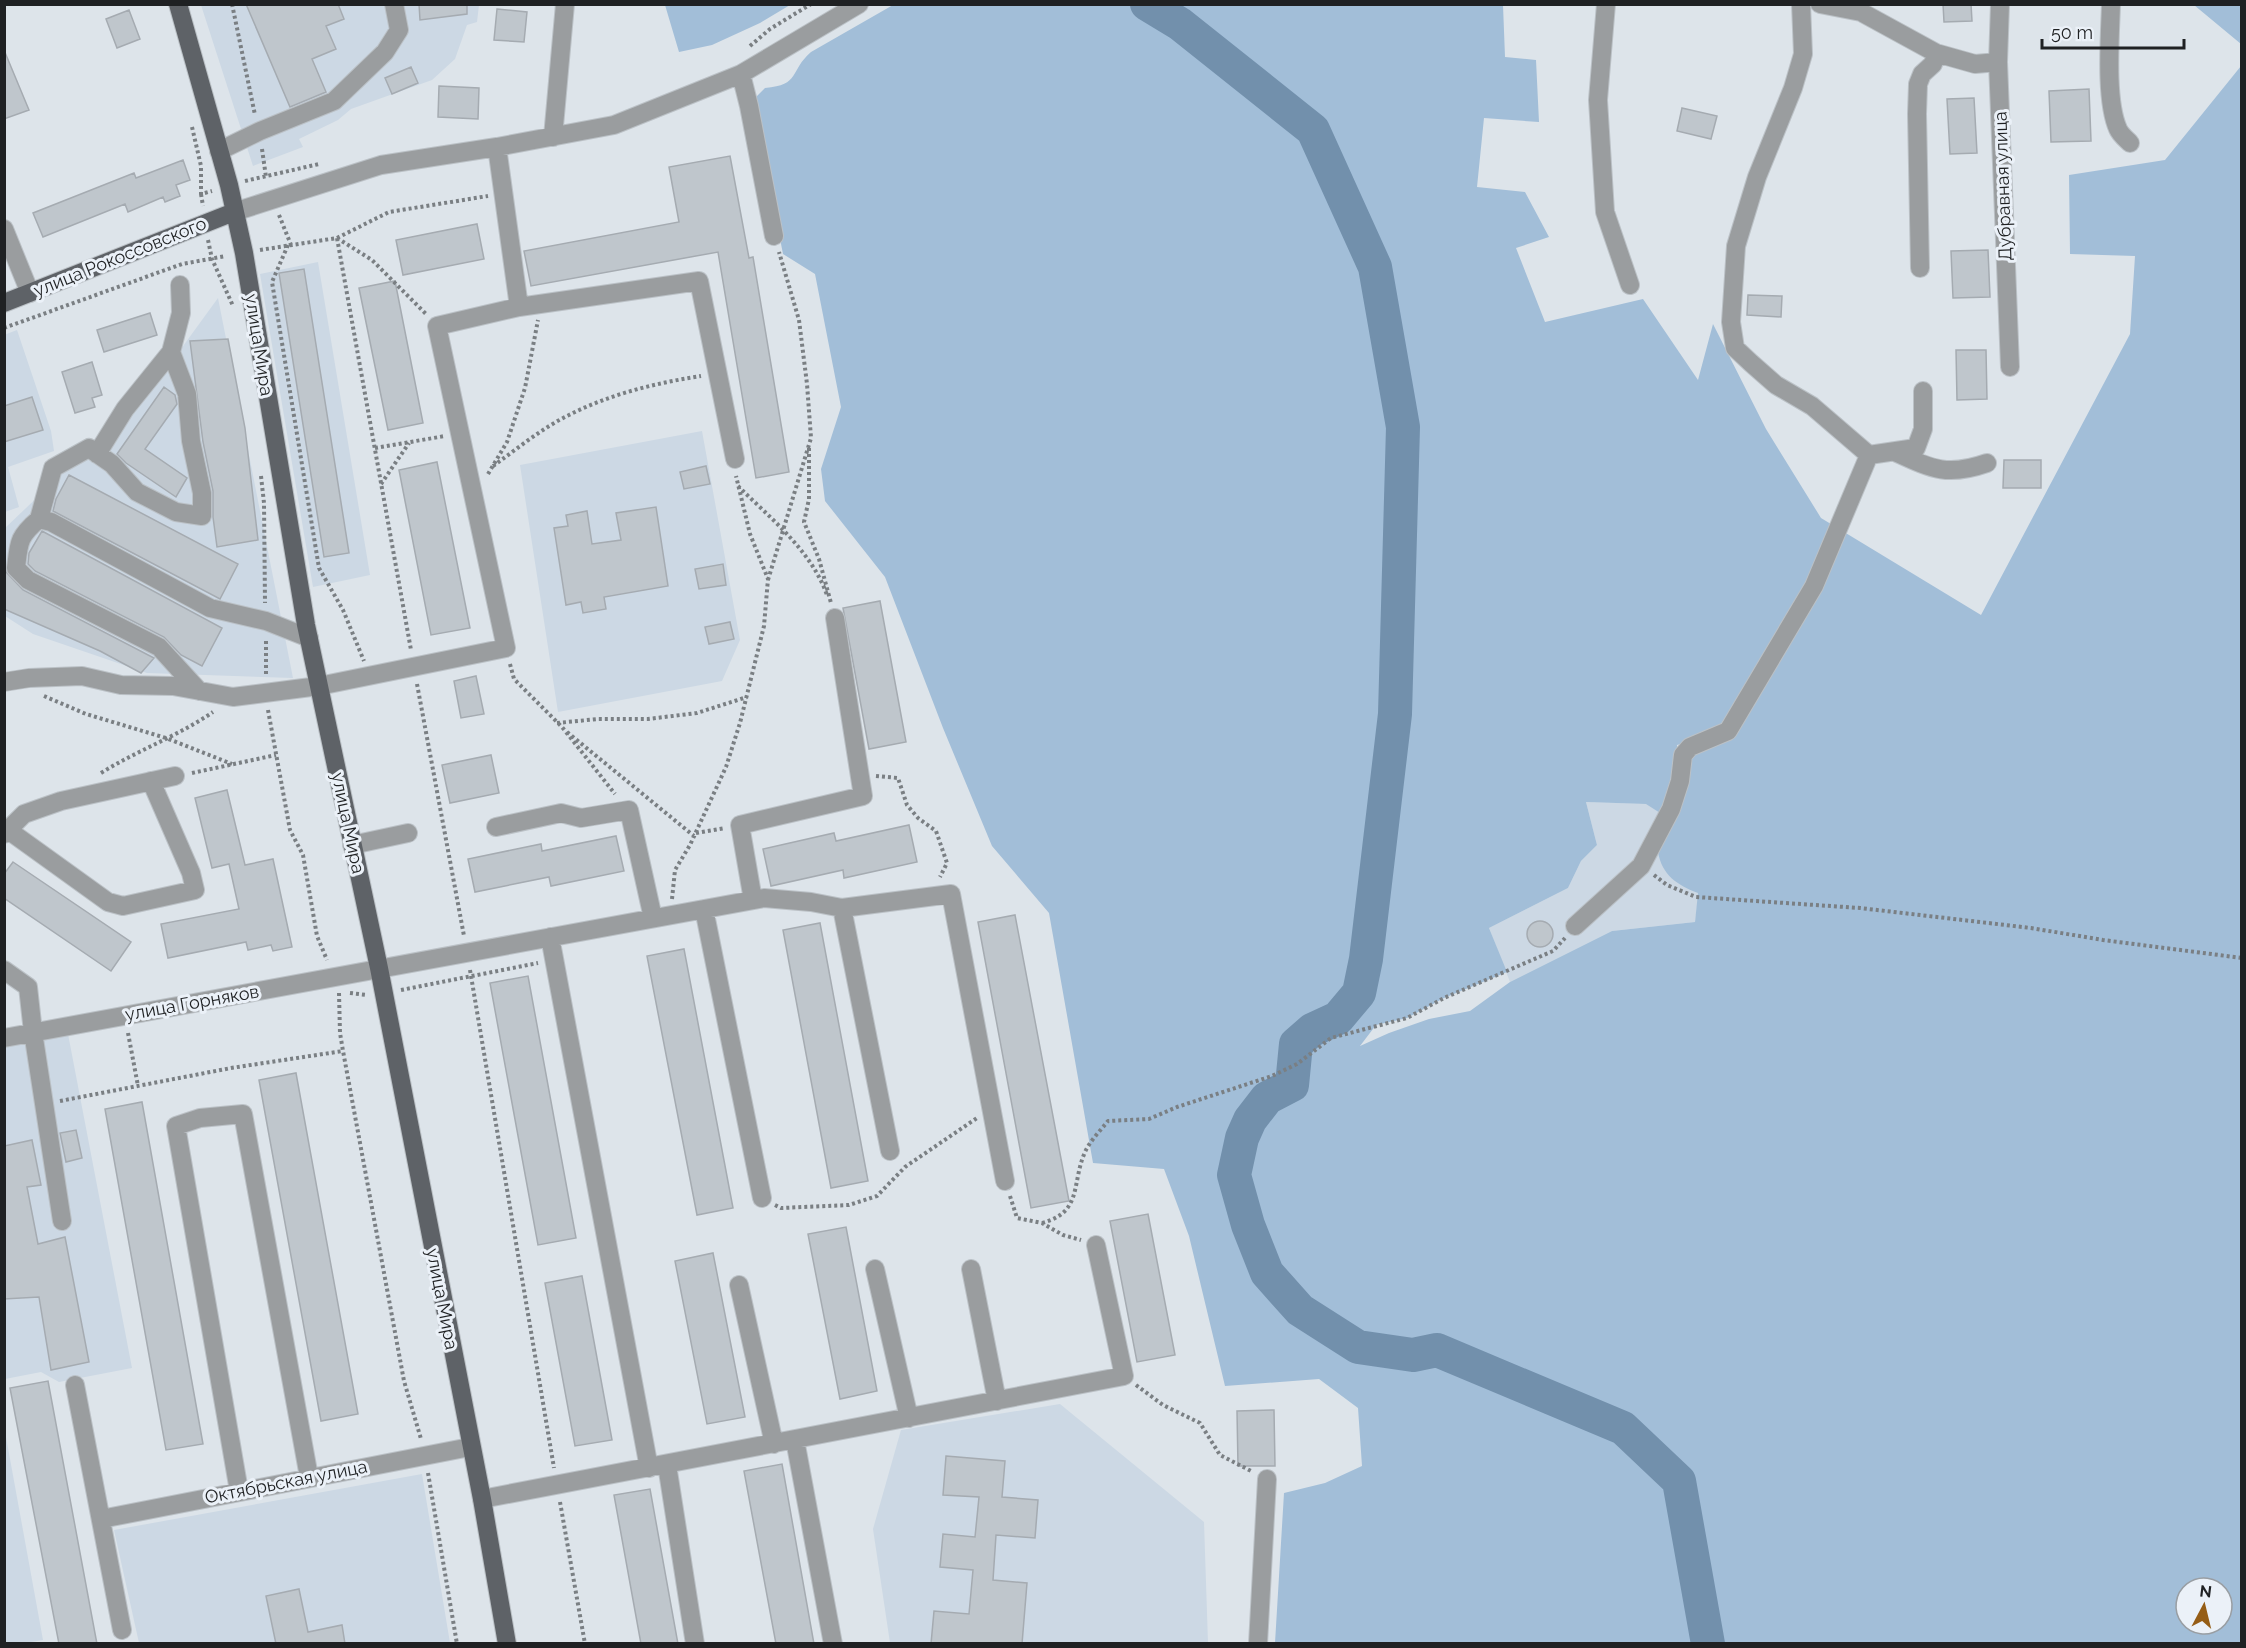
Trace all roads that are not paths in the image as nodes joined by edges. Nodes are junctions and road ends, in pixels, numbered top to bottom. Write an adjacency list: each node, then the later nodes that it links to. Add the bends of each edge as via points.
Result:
1 (178, 4): 16 (main road, улица Мира)
2 (394, 4): 16 (street, via 399,30 385,52 334,101)
3 (565, 4): 13 (street)
4 (859, 4): 12 (street)
5 (1606, 4): 22 (street, via 1598,100 1605,212)
6 (1801, 4): 31 (street, via 1803,54 1736,246 1731,322 1735,348 1776,385 1812,406)
7 (1820, 4): 10 (street, via 1861,12)
8 (2000, 4): 11 (street, Дубравная улица)
9 (2111, 4): 14 (street, via 2109,57 2113,106 2118,131)
10 (1936, 53): 11 (street, via 1975,64); 20 (street, via 1918,84)
11 (1998, 62): 27 (street, Дубравная улица)
12 (741, 74): 13 (street, via 614,125); 19 (street)
13 (553, 137): 15 (street)
14 (2130, 143)
15 (497, 147): 17 (street, via 381,165); 25 (street)
16 (219, 152): 17 (main road, улица Мира)
17 (234, 212): 23 (main road, улица Рокоссовского); 36 (main road, улица Мира)
18 (4, 229): 23 (street)
19 (774, 236)
20 (1920, 268)
21 (180, 285): 26 (street, via 181,313)
22 (1630, 285)
23 (30, 293): 24 (main road, улица Рокоссовского)
24 (4, 303)
25 (519, 307): 32 (street, via 699,281); 38 (street, via 438,326 506,648)
26 (171, 352): 30 (street, via 125,409); 30 (street, via 187,394 202,516 176,512 137,492 112,464)
27 (2010, 367)
28 (1923, 391): 29 (street, via 1923,429 1916,448)
29 (1895, 452): 31 (street); 33 (street, via 1938,471 1970,469)
30 (97, 454): 34 (street, via 89,448 53,468)
31 (1869, 456): 50 (street, via 1814,586 1728,731 1690,747 1683,755 1671,809 1641,866)
32 (735, 459)
33 (1987, 463)
34 (39, 519): 36 (street, via 210,608 266,621); 39 (street, via 19,541 16,568 28,580 159,647)
35 (835, 618): 46 (street, via 863,796 741,825)
36 (309, 638): 38 (main road, улица Мира)
37 (4, 682): 39 (street, via 82,676 122,685)
38 (319, 686): 39 (street, via 232,698); 45 (main road, улица Мира)
39 (199, 691)
40 (175, 776): 41 (street)
41 (151, 781): 43 (street, via 61,801 24,814); 43 (street, via 195,890 123,906 108,902)
42 (496, 827): 49 (street, via 561,813 581,818 629,810)
43 (6, 832)
44 (408, 833): 45 (street)
45 (352, 845): 52 (main road, улица Мира)
46 (753, 900): 47 (street, улица Горняков, via 811,902); 48 (street, улица Горняков)
47 (842, 908): 56 (street); 57 (street, улица Горняков, via 951,894)
48 (704, 909): 49 (street, улица Горняков); 58 (street)
49 (661, 916): 51 (street, улица Горняков)
50 (1575, 926)
51 (550, 937): 52 (street, улица Горняков); 71 (street)
52 (379, 968): 54 (street, улица Горняков); 69 (main road, улица Мира)
53 (4, 970): 54 (street, via 28,987)
54 (33, 1032): 55 (street, улица Горняков); 59 (street)
55 (4, 1038)
56 (890, 1151)
57 (1005, 1181)
58 (762, 1198)
59 (62, 1221)
60 (1096, 1245): 65 (street, via 1124,1376)
61 (875, 1269): 66 (street)
62 (971, 1269): 65 (street)
63 (739, 1285): 68 (street)
64 (75, 1384): 76 (street)
65 (997, 1401): 66 (street)
66 (909, 1418): 67 (street)
67 (795, 1440): 68 (street); 80 (street)
68 (774, 1444): 70 (street)
69 (471, 1447): 72 (street, Октябрьская улица); 75 (main road, улица Мира)
70 (667, 1465): 71 (street); 79 (street)
71 (649, 1468): 75 (street)
72 (309, 1477): 74 (street, Октябрьская улица); 74 (street, via 243,1113 200,1118 176,1126)
73 (1267, 1479): 81 (street)
74 (239, 1491): 76 (street, Октябрьская улица)
75 (482, 1498): 78 (main road, улица Мира)
76 (101, 1519): 77 (street)
77 (122, 1630)
78 (507, 1644)
79 (695, 1644)
80 (833, 1644)
81 (1258, 1644)

